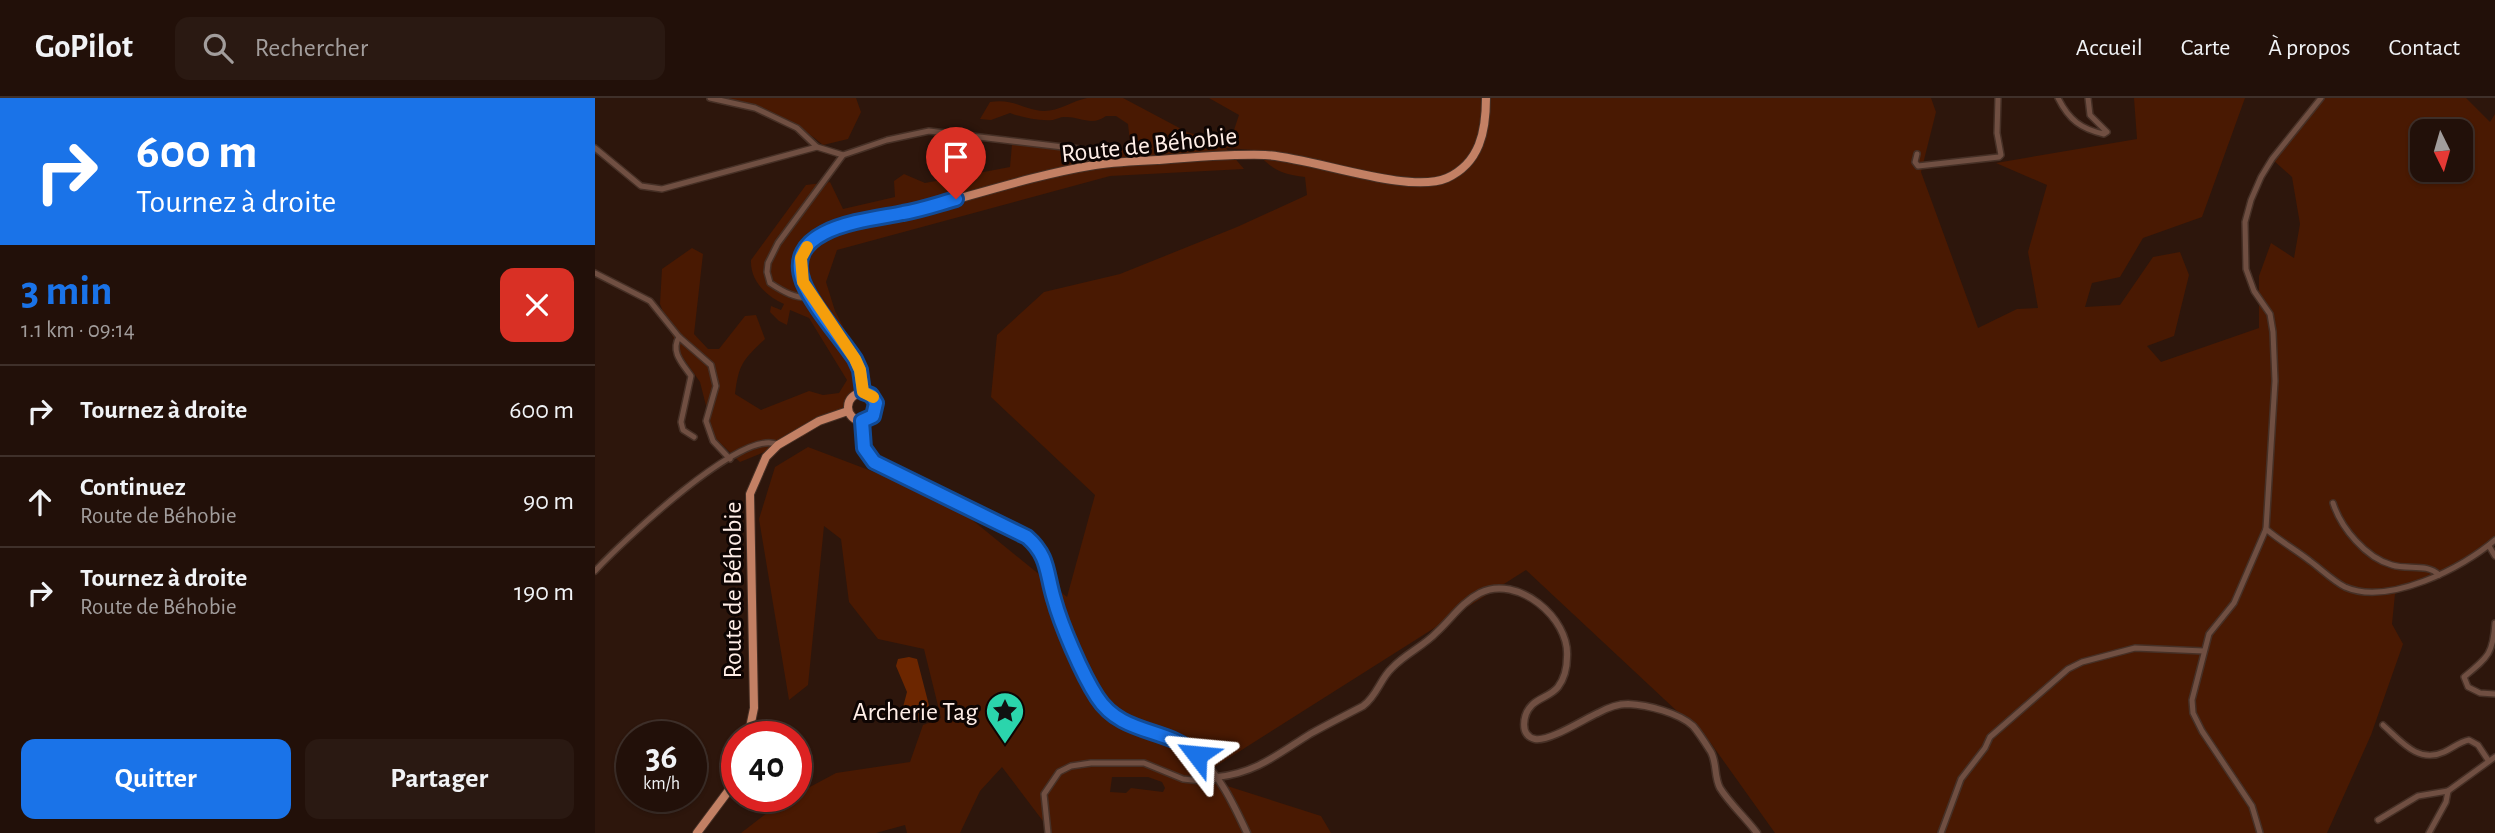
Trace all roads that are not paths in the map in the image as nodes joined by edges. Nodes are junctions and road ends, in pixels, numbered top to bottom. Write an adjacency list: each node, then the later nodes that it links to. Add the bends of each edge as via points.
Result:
1 (710, 98): 7 (street, via 755,108 797,128)
2 (1486, 98): 11 (main road, Route de Béhobie, via 1483,138 1476,153 1464,168 1445,179 1396,180 1278,156)
3 (1998, 98): 9 (street, via 1999,157 1918,166)
4 (2058, 98): 5 (street, via 2078,126 2105,134 2090,115)
5 (2088, 98)
6 (2321, 98): 22 (street, via 2272,159 2245,222 2246,269 2270,314 2273,332 2275,381)
7 (817, 147): 8 (street, via 662,189 641,186); 10 (street)
8 (595, 148)
9 (1917, 154)
10 (843, 155): 11 (street, via 929,131 1080,149); 13 (street, via 768,263 771,283 796,296)
11 (1097, 165): 13 (main road, Route de Béhobie, via 835,227 805,249 801,258 803,282)
12 (595, 273): 14 (street, via 650,301)
13 (812, 297): 15 (main road, Route de Béhobie, via 855,359)
14 (679, 337): 18 (street, via 676,354 691,376 681,422 683,430); 20 (street, via 711,365 716,386 706,421 713,442)
15 (863, 392): 16 (main road, via 851,398); 17 (main road, via 877,407 873,416)
16 (848, 411): 17 (main road); 19 (main road, Route de Béhobie, via 819,421)
17 (862, 421): 35 (street, via 864,448 874,462 1027,537 1038,547 1063,626 1097,697 1124,723 1194,752)
18 (694, 437)
19 (778, 445): 20 (street, via 770,442 750,447); 31 (main road, Route de Béhobie, via 766,457 750,494)
20 (730, 459): 26 (street, via 692,481)
21 (2333, 503): 27 (street, via 2337,516 2373,556 2391,565 2433,569)
22 (2266, 529): 27 (street, via 2344,587 2390,590); 29 (street, via 2234,603 2209,634)
23 (2495, 540): 24 (street)
24 (2489, 546): 25 (street); 27 (street)
25 (2495, 556)
26 (595, 571)
27 (2439, 575)
28 (2495, 623): 30 (street, via 2494,646 2464,677 2467,687)
29 (2204, 650): 43 (street, via 2135,648 2068,669 1990,737 1961,779); 44 (street, via 2193,713 2252,807)
30 (2495, 694)
31 (751, 721)
32 (2383, 725): 34 (street, via 2419,755 2433,756 2469,740)
33 (2495, 757): 34 (street)
34 (2488, 760): 36 (street)
35 (1217, 778): 40 (street, via 1211,782 1183,779 1144,763 1071,766 1059,772 1044,794); 41 (street); 42 (street, via 1241,775 1262,765 1363,706 1389,670 1437,633 1462,605 1499,587 1541,604 1566,644 1562,681 1526,713 1524,723 1531,738 1543,739 1626,704 1678,717 1693,727 1714,761 1718,785)
36 (2448, 791): 38 (street, via 2418,796); 45 (street)
37 (721, 800): 39 (main road)
38 (2378, 820)
39 (697, 833)
40 (1048, 833)
41 (1247, 833)
42 (1757, 833)
43 (1941, 833)
44 (2260, 833)
45 (2429, 833)

